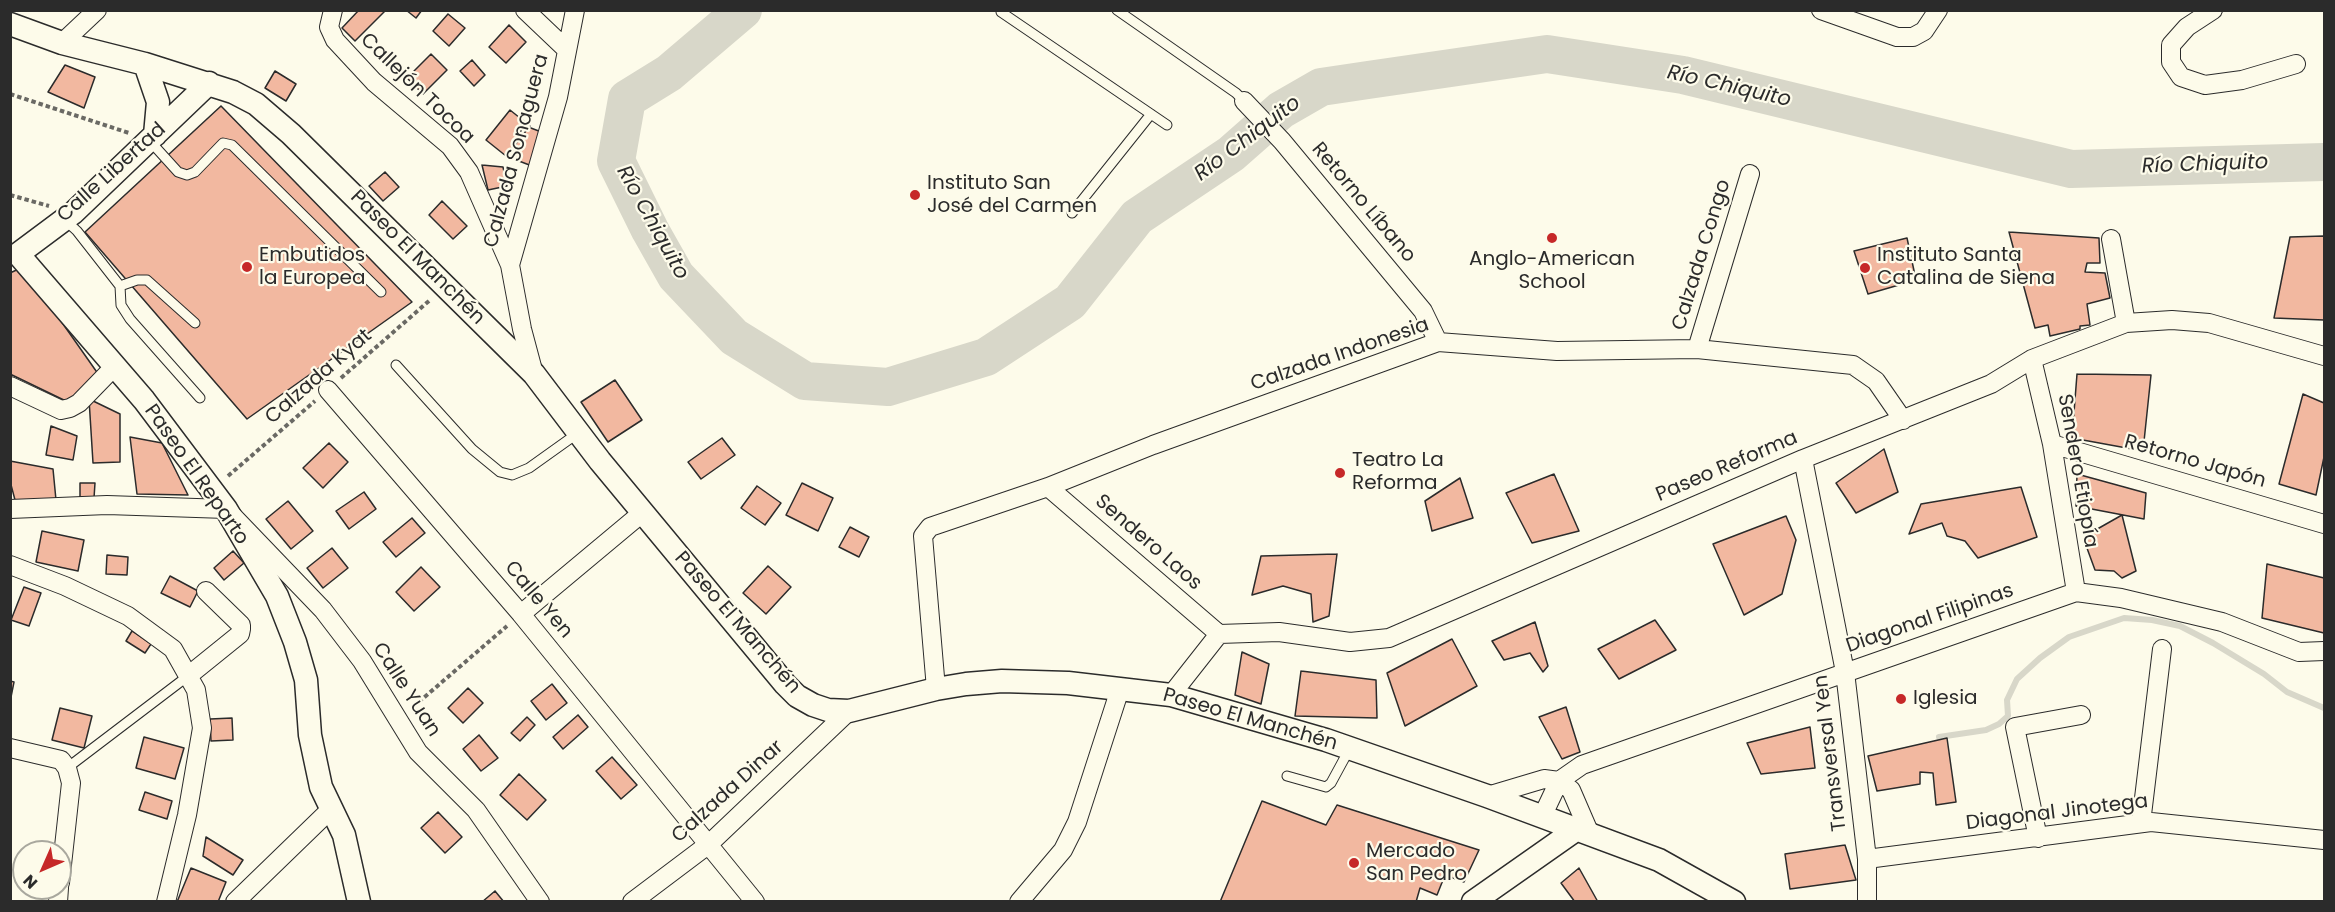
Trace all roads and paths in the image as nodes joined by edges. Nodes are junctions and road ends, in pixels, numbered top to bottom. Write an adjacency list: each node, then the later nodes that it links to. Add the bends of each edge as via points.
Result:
1 (97, 10): 11 (street)
2 (333, 10): 27 (street, Callejón Tocoa, via 329,27 335,40 375,82 450,146 469,172)
3 (525, 10): 12 (street)
4 (575, 10): 12 (street, Calzada Sonaguera)
5 (1117, 10): 17 (lane)
6 (1821, 10): 7 (street, via 1897,37 1912,38 1924,31)
7 (1938, 10)
8 (2213, 10): 14 (street, via 2187,27 2171,45 2171,62 2181,77 2205,85 2242,80)
9 (1001, 11): 18 (lane)
10 (10, 24): 11 (street, Paseo El Manchén)
11 (62, 43): 13 (street, Paseo El Manchén)
12 (566, 49): 27 (street, Calzada Sonaguera, via 558,97)
13 (145, 64): 15 (street, Paseo El Manchén); 20 (street, via 158,102)
14 (2296, 64)
15 (209, 83): 20 (street, Calle Libertad); 29 (street, Paseo El Manchén, via 256,104 291,134)
16 (10, 94): 20 (path)
17 (1244, 101): 33 (street, Retorno Líbano, via 1282,141 1422,311)
18 (1151, 114): 19 (lane); 23 (lane)
19 (1167, 125)
20 (152, 137): 24 (street, Calle Libertad); 30 (lane, via 178,172 187,175 195,172 223,142 232,145)
21 (1750, 174): 34 (street, Calzada Congo)
22 (10, 195): 24 (path)
23 (1072, 213)
24 (69, 216): 26 (street, Calle Libertad); 28 (lane)
25 (2111, 239): 32 (street)
26 (14, 256): 38 (street, Paseo El Reparto)
27 (510, 265): 39 (street, Calzada Sonaguera)
28 (120, 286): 31 (lane, via 147,280); 42 (lane, via 121,305 130,319)
29 (445, 286): 39 (street, Paseo El Manchén); 41 (path, Calzada Kyat)
30 (381, 292)
31 (195, 323)
32 (2126, 323): 35 (street, Paseo Reforma, via 2209,323); 36 (street, Paseo Reforma)
33 (1438, 342): 34 (street, Calzada Indonesia, via 1557,351); 47 (street, Calzada Indonesia, via 1153,445)
34 (1697, 350): 43 (street, Calzada Indonesia, via 1853,365 1876,381)
35 (2325, 356)
36 (2032, 359): 43 (street, Paseo Reforma, via 1991,384); 45 (street, Sendero Etiopía)
37 (396, 365): 44 (lane, via 472,449 500,472 512,476 529,468)
38 (114, 367): 40 (street, via 79,403 61,410); 48 (street, Paseo El Reparto, via 144,400)
39 (534, 374): 44 (street, Paseo El Manchén)
40 (10, 386)
41 (328, 390): 48 (path, Calzada Kyat); 56 (street, Calle Yen)
42 (200, 398)
43 (1903, 420): 46 (street, Paseo Reforma)
44 (578, 433): 51 (street, Paseo El Manchén)
45 (2052, 444): 52 (street, Retorno Japón); 55 (street, Sendero Etiopía)
46 (1803, 459): 57 (street, Paseo Reforma, via 1389,638 1350,642 1279,632); 60 (street, Transversal Yen)
47 (1048, 488): 57 (street, Sendero Laos); 62 (street, Calzada Indonesia, via 930,527 923,536)
48 (211, 490): 50 (street, Paseo El Reparto)
49 (10, 508): 50 (street, via 107,505)
50 (226, 509): 67 (street, Calle Yuan, via 323,610 362,661); 74 (street, Paseo El Reparto, via 277,596 295,642 306,680 314,760)
51 (642, 513): 56 (street); 65 (street, Paseo El Manchén, via 784,684 813,705)
52 (2325, 524)
53 (10, 565): 61 (street, via 128,616 173,649)
54 (206, 591): 61 (street, via 241,624 240,634)
55 (2076, 592): 59 (street, Diagonal Filipinas, via 2121,598 2222,622 2299,652); 60 (street, Diagonal Filipinas)
56 (521, 614): 67 (path); 81 (street, Calle Yen)
57 (1219, 634): 64 (street)
58 (2162, 649): 76 (street)
59 (2325, 651)
60 (1845, 672): 72 (street, Diagonal Filipinas, via 1582,765); 82 (street, Transversal Yen)
61 (188, 676): 70 (lane); 83 (street, via 196,690 202,728)
62 (936, 689): 63 (street, Paseo El Manchén, via 1002,681); 65 (street, Paseo El Manchén)
63 (1120, 689): 64 (street, Paseo El Manchén); 89 (street, via 1077,822 1063,850)
64 (1171, 695): 69 (street, Paseo El Manchén)
65 (849, 711): 81 (street, Calzada Dinar)
66 (2081, 715): 78 (street, via 2016,726)
67 (397, 720): 86 (street, Calle Yuan, via 418,752 476,810)
68 (10, 748): 70 (street, via 61,760)
69 (1350, 748): 71 (lane, via 1326,787); 73 (street, Paseo El Manchén)
70 (67, 768): 79 (street, via 71,783)
71 (1287, 776)
72 (1558, 781): 73 (street, Diagonal Filipinas, via 1544,779); 75 (street); 77 (street, via 1572,790)
73 (1487, 796): 75 (street, Paseo El Manchén)
74 (331, 809): 84 (street); 85 (street, Paseo El Reparto, via 344,835)
75 (1542, 817): 77 (street, Paseo El Manchén)
76 (2141, 823): 78 (street, Diagonal Jinotega); 80 (street, Diagonal Jinotega)
77 (1584, 832): 90 (street); 91 (street, Paseo El Manchén, via 1659,860)
78 (2038, 838): 82 (street, Diagonal Jinotega)
79 (65, 840)
80 (2325, 840)
81 (709, 844): 87 (street, Calzada Dinar); 88 (street, Calle Yen)
82 (1867, 859): 92 (street, Transversal Yen)
83 (166, 902)
84 (235, 902)
85 (359, 902)
86 (540, 902)
87 (632, 902)
88 (755, 902)
89 (1019, 902)
90 (1473, 902)
91 (1734, 902)
92 (1868, 902)

